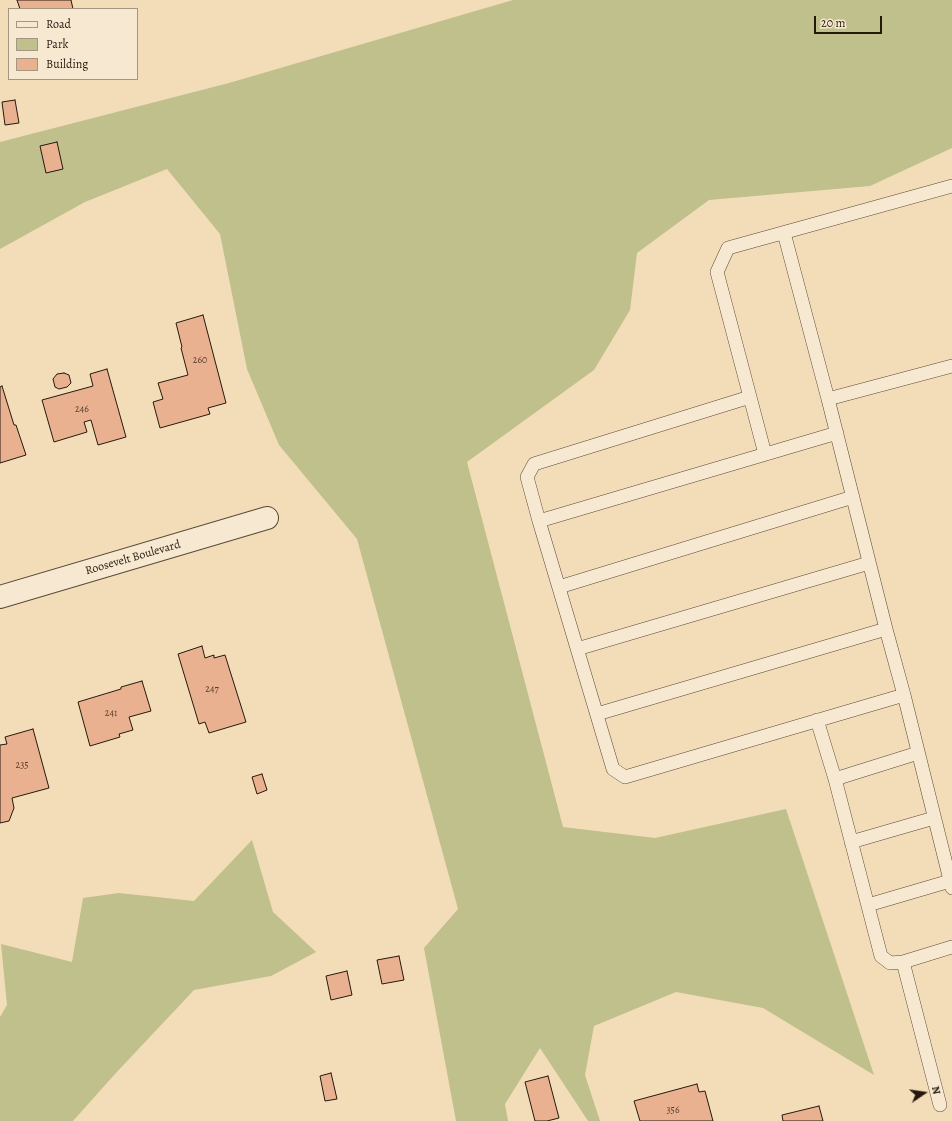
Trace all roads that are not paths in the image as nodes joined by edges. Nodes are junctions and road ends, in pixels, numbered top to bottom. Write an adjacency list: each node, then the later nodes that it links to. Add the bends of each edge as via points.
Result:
1 (952, 186): 2 (lane)
2 (784, 233): 4 (lane, via 728,248 717,272); 5 (lane)
3 (952, 366): 5 (lane)
4 (750, 397): 7 (lane); 10 (lane, via 534,464 527,477)
5 (828, 399): 6 (lane)
6 (837, 433): 7 (lane); 8 (lane)
7 (765, 454): 10 (lane)
8 (853, 498): 11 (lane); 12 (lane)
9 (267, 518): 13 (street, Roosevelt Boulevard)
10 (539, 521): 12 (lane)
11 (869, 563): 14 (lane); 15 (lane)
12 (559, 587): 15 (lane)
13 (0, 597)
14 (886, 629): 16 (lane); 17 (lane)
15 (577, 649): 17 (lane)
16 (904, 695): 18 (lane); 19 (lane)
17 (597, 714): 18 (lane, via 613,769 625,777)
18 (817, 720): 20 (lane)
19 (918, 753): 20 (lane); 21 (lane)
20 (835, 779): 22 (lane)
21 (934, 818): 22 (lane); 23 (lane)
22 (851, 842): 24 (lane)
23 (951, 885): 24 (lane)
24 (868, 904): 26 (lane, via 881,956 890,963)
25 (952, 947): 26 (lane)
26 (903, 962): 27 (lane)
27 (940, 1105)

